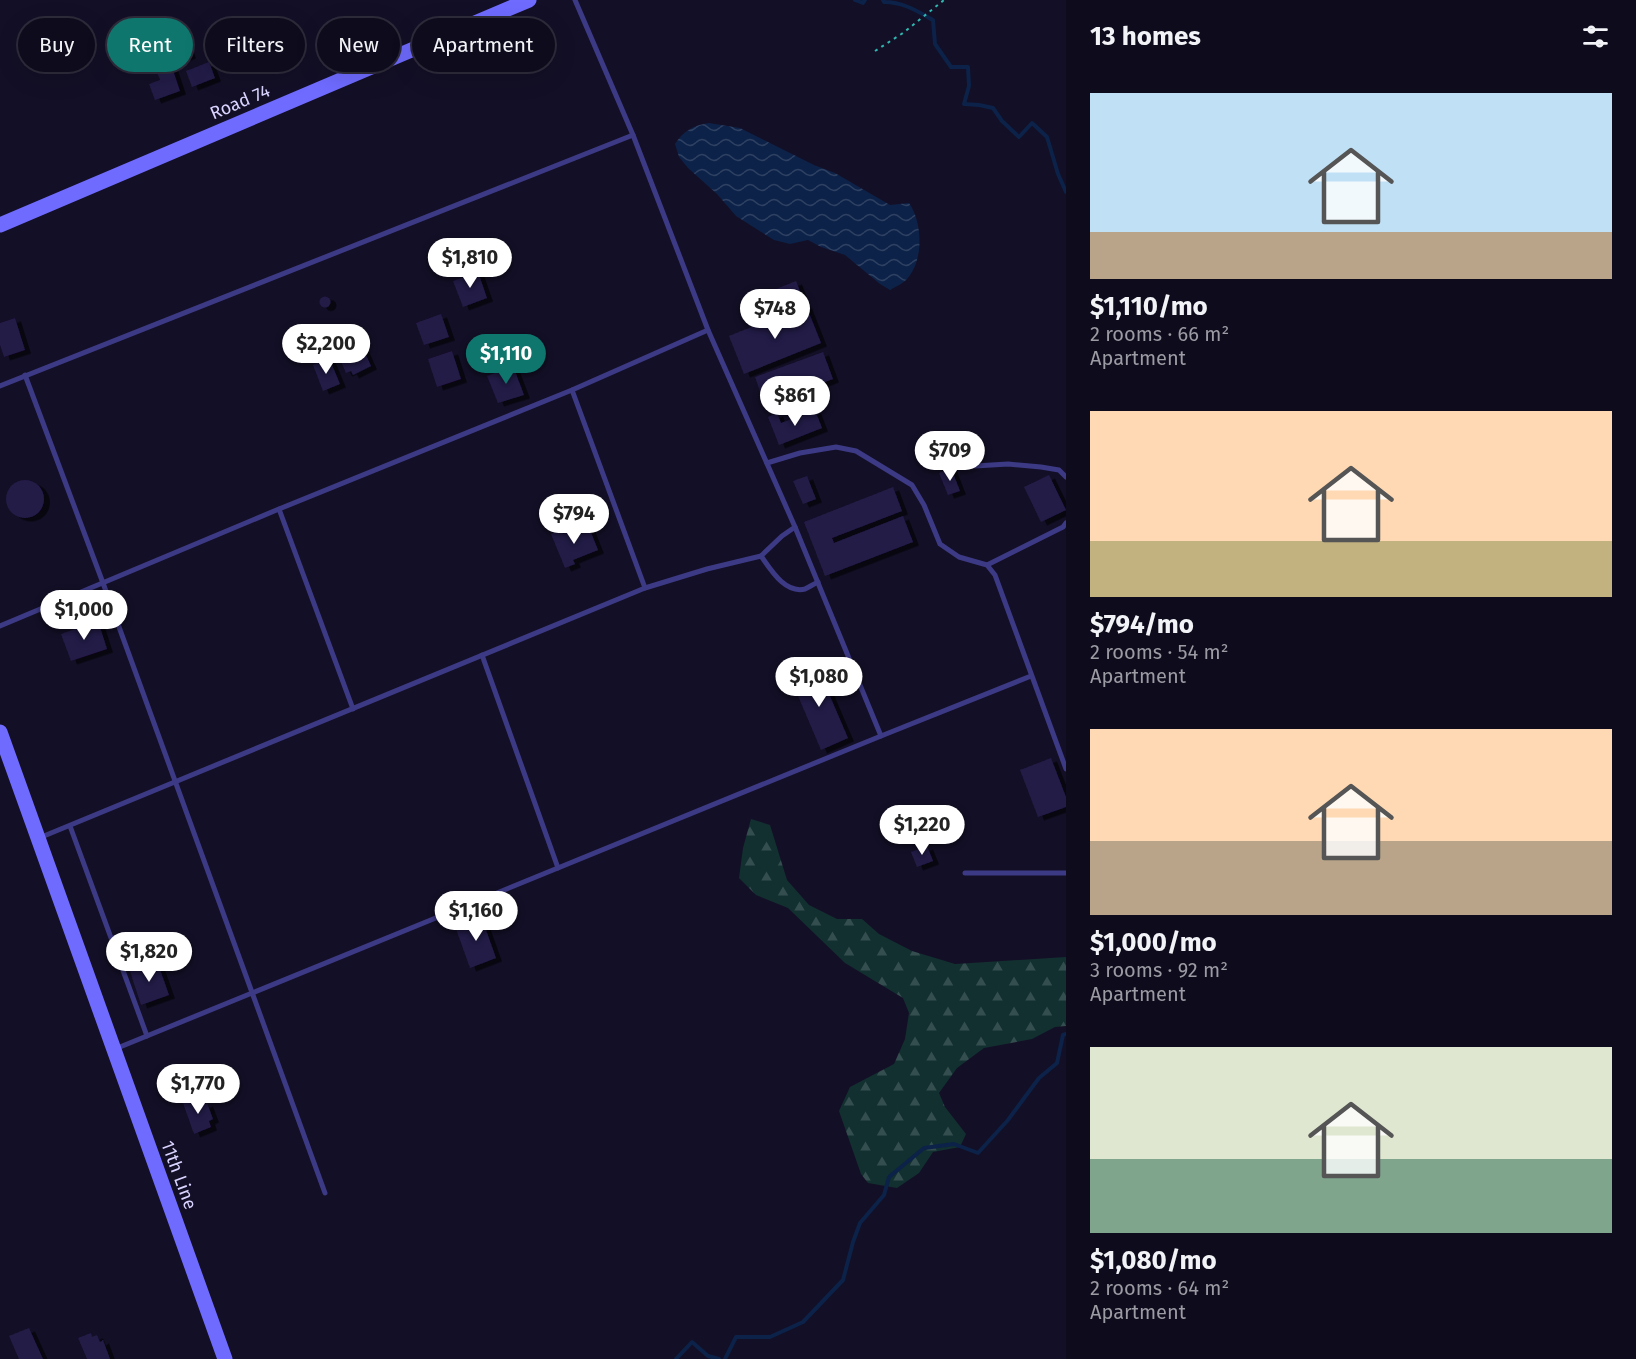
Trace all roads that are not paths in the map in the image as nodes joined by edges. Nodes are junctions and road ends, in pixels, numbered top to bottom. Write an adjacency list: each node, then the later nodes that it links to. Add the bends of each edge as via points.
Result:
1 (529, 0): 4 (main road, Road 74)
2 (575, 0): 3 (lane)
3 (633, 135): 5 (lane); 6 (lane)
4 (0, 225)
5 (708, 330): 8 (lane); 9 (lane)
6 (25, 375): 7 (lane); 18 (lane)
7 (0, 386)
8 (572, 390): 12 (lane); 19 (lane)
9 (767, 463): 14 (lane); 16 (lane, via 836,447 856,451 912,485 940,544 959,557)
10 (975, 466): 11 (lane, via 1041,467 1059,470)
11 (1066, 477)
12 (279, 509): 18 (lane); 23 (lane)
13 (1066, 523): 16 (lane)
14 (795, 526): 15 (lane); 17 (lane)
15 (761, 556): 17 (lane, via 776,577 791,589 805,589); 19 (lane)
16 (987, 565): 22 (lane)
17 (818, 582): 25 (lane)
18 (103, 583): 20 (lane); 27 (lane)
19 (645, 588): 21 (lane)
20 (0, 626)
21 (482, 655): 23 (lane); 30 (lane)
22 (1031, 676): 25 (lane); 26 (lane)
23 (353, 709): 27 (lane)
24 (0, 732): 29 (main road, 11th Line)
25 (881, 736): 30 (lane)
26 (1066, 769)
27 (176, 782): 28 (lane); 33 (lane)
28 (70, 826): 29 (lane); 34 (lane)
29 (38, 839): 35 (main road, 11th Line)
30 (558, 868): 33 (lane)
31 (965, 873): 32 (lane)
32 (1066, 873)
33 (252, 993): 34 (lane); 36 (lane)
34 (147, 1036): 35 (lane)
35 (113, 1049): 37 (main road, 11th Line)
36 (325, 1193)
37 (225, 1359)

